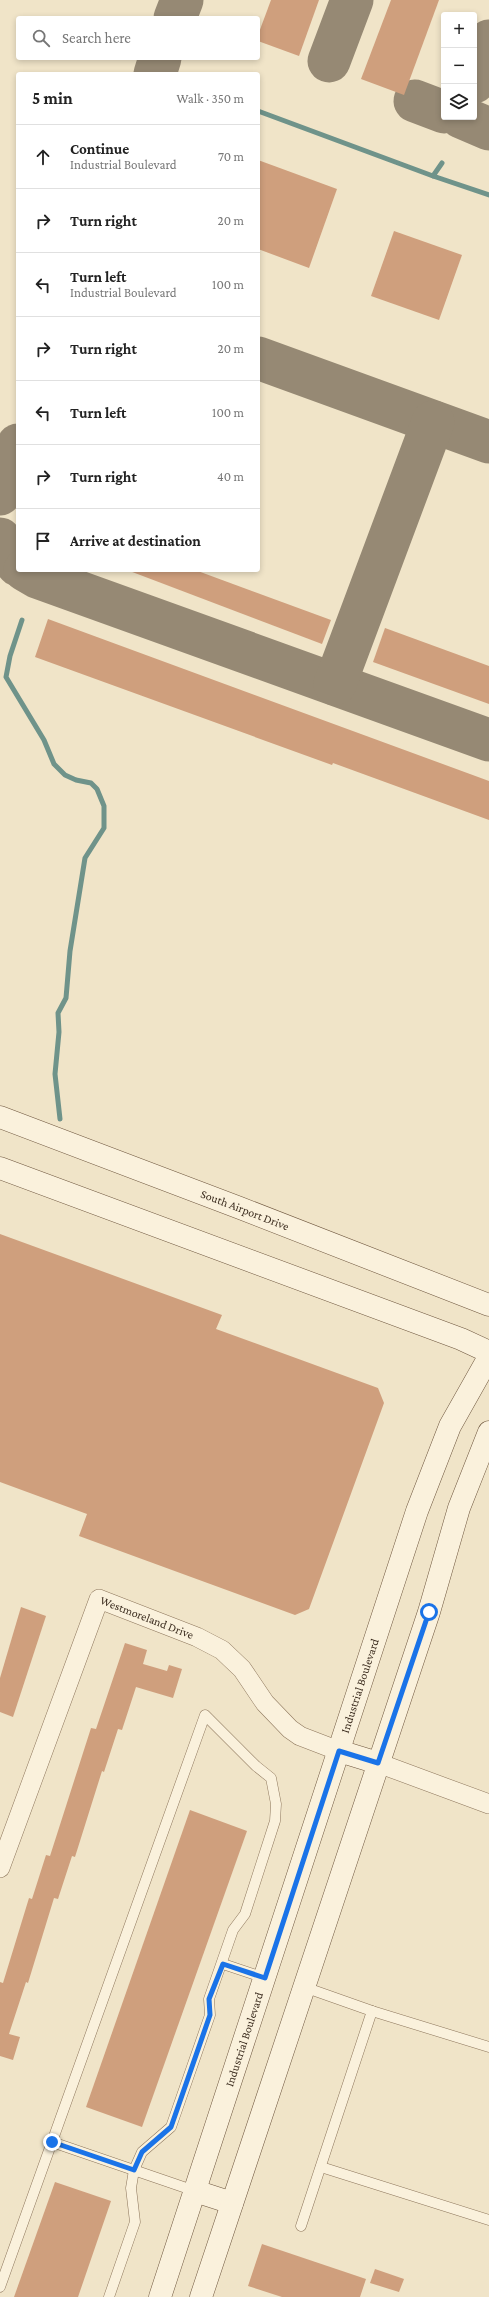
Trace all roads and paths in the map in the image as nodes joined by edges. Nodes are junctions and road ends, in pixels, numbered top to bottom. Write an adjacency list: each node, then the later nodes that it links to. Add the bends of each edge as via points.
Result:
1 (0, 1117): 3 (main road, South Airport Drive)
2 (0, 1168): 4 (main road, via 461,1339)
3 (489, 1305)
4 (489, 1352)
5 (489, 1357): 7 (main road, Industrial Boulevard, via 450,1426 432,1472)
6 (489, 1432): 8 (main road, via 458,1508 438,1583)
7 (339, 1751): 8 (main road); 10 (street, Westmoreland Drive, via 300,1736 290,1729 265,1703 242,1669 222,1650 197,1637 99,1599); 12 (main road, Industrial Boulevard)
8 (378, 1763): 9 (street); 13 (main road)
9 (489, 1804)
10 (0, 1868)
11 (223, 1964): 12 (lane); 16 (lane, via 233,1930 245,1914 275,1821 276,1804 271,1778 205,1715); 18 (lane, via 209,1999 210,2015 171,2127 142,2152)
12 (265, 1978): 19 (main road, Industrial Boulevard)
13 (304, 1987): 14 (lane); 20 (main road)
14 (372, 2010): 15 (lane); 17 (lane)
15 (489, 2047)
16 (52, 2142): 18 (lane); 23 (lane)
17 (321, 2167): 21 (lane); 22 (lane)
18 (134, 2170): 19 (lane); 24 (lane, via 132,2188 135,2222)
19 (195, 2191): 20 (main road); 25 (main road, Industrial Boulevard)
20 (232, 2203): 26 (main road)
21 (489, 2220)
22 (301, 2226)
23 (0, 2287)
24 (109, 2297)
25 (160, 2297)
26 (201, 2297)

